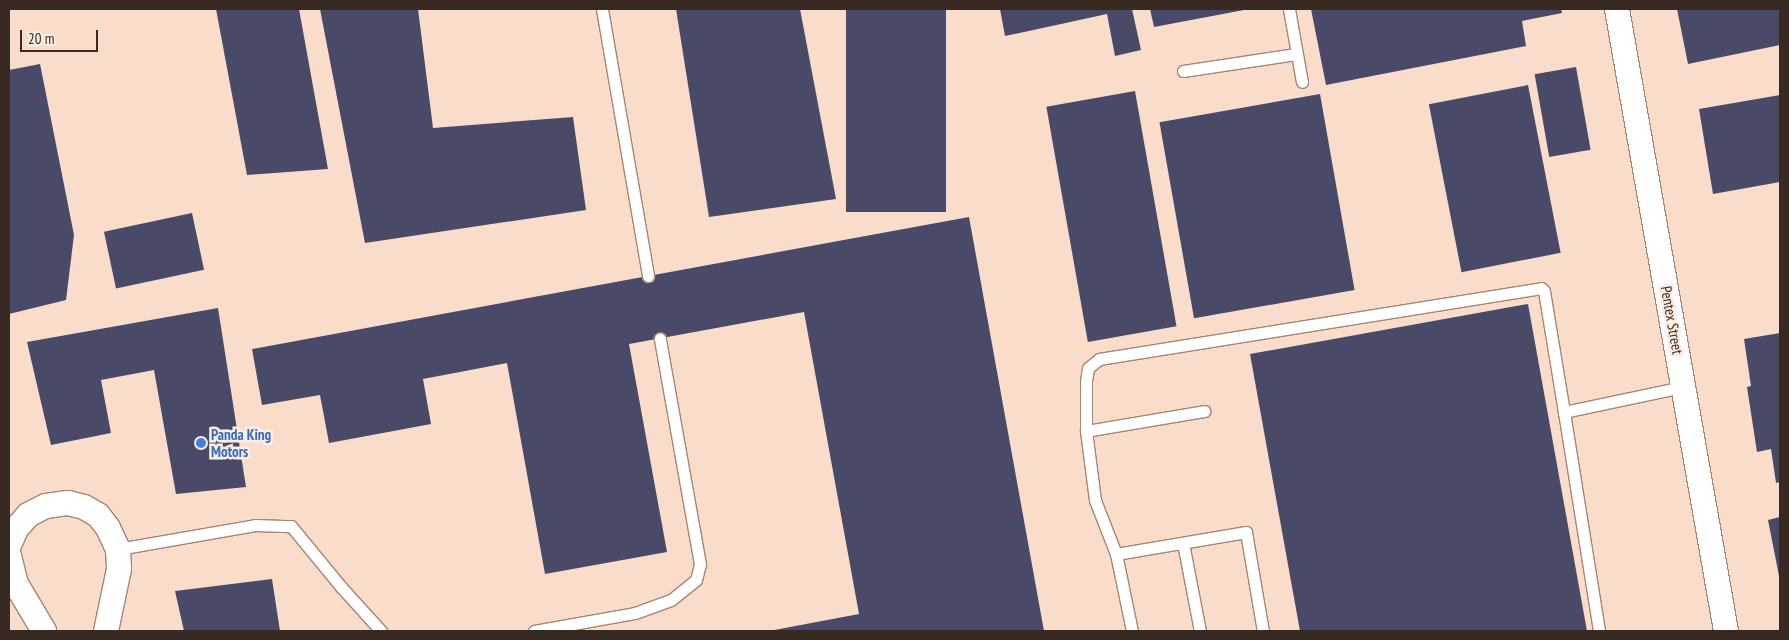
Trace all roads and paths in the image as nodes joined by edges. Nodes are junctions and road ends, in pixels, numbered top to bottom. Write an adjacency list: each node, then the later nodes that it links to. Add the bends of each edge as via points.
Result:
1 (602, 9): 7 (lane)
2 (1289, 9): 4 (lane)
3 (1617, 9): 9 (street, Pentex Street)
4 (1296, 54): 5 (lane); 6 (lane)
5 (1183, 71)
6 (1302, 82)
7 (648, 276)
8 (660, 339): 21 (lane, via 700,564 696,580 671,600 635,613)
9 (1683, 387): 11 (lane); 26 (street, Pentex Street)
10 (1204, 411): 12 (lane)
11 (1564, 412): 12 (lane, via 1541,288 1099,359 1088,368); 25 (lane)
12 (1086, 431): 16 (lane, via 1095,500)
13 (1182, 543): 16 (lane); 23 (lane); 24 (lane, via 1246,532)
14 (9, 545): 15 (street, via 16,529 28,515 46,506 68,503 98,515)
15 (118, 549): 19 (street, via 119,569); 20 (lane, via 255,524 291,526)
16 (1116, 554): 22 (lane)
17 (9, 556): 18 (street, via 16,584)
18 (44, 631)
19 (106, 631)
20 (381, 631)
21 (534, 631)
22 (1132, 631)
23 (1200, 631)
24 (1263, 631)
25 (1599, 631)
26 (1726, 631)

